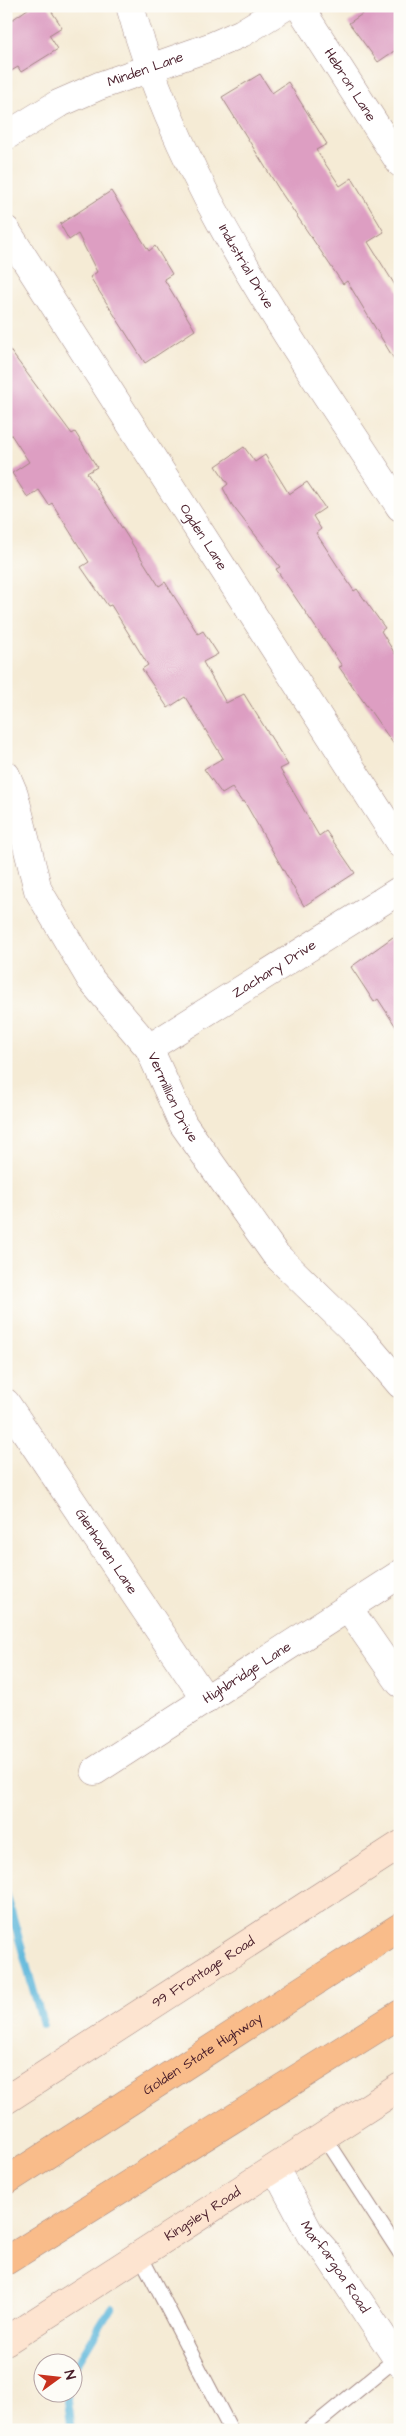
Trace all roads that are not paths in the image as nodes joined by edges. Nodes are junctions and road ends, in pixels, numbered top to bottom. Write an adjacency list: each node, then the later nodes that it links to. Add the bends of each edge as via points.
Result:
1 (130, 6): 4 (street, Industrial Drive)
2 (286, 6): 4 (street, Minden Lane, via 242,33)
3 (299, 6): 6 (street, Hebron Lane)
4 (150, 68): 5 (street, Minden Lane, via 58,104); 8 (street, Industrial Drive, via 212,210 251,277)
5 (6, 136)
6 (400, 163)
7 (6, 230): 10 (street, Ogden Lane)
8 (400, 507)
9 (6, 775): 12 (street, Vermillion Drive, via 14,794 38,890 90,980)
10 (400, 844)
11 (400, 890): 12 (street, Zachary Drive)
12 (148, 1048): 13 (street, Vermillion Drive, via 183,1124 275,1254 360,1337)
13 (400, 1384)
14 (6, 1403): 18 (street, Glenhaven Lane)
15 (400, 1574): 16 (street, Highbridge Lane)
16 (348, 1608): 17 (street); 18 (street, Highbridge Lane)
17 (400, 1683)
18 (206, 1700): 19 (street, Highbridge Lane)
19 (95, 1771)
20 (400, 1845): 24 (street, 99 Frontage Road)
21 (400, 1927): 27 (highway, Golden State Highway)
22 (400, 2014): 30 (highway)
23 (400, 2087): 25 (street, Kingsley Road)
24 (6, 2100)
25 (324, 2136): 26 (street, Kingsley Road); 28 (lane)
26 (274, 2168): 29 (street, Kingsley Road); 32 (street, Marfargoa Road, via 310,2234 327,2252)
27 (6, 2181)
28 (400, 2253)
29 (140, 2255): 31 (street, Kingsley Road); 33 (lane)
30 (6, 2261)
31 (6, 2341)
32 (398, 2360): 34 (lane)
33 (231, 2430)
34 (309, 2430)

